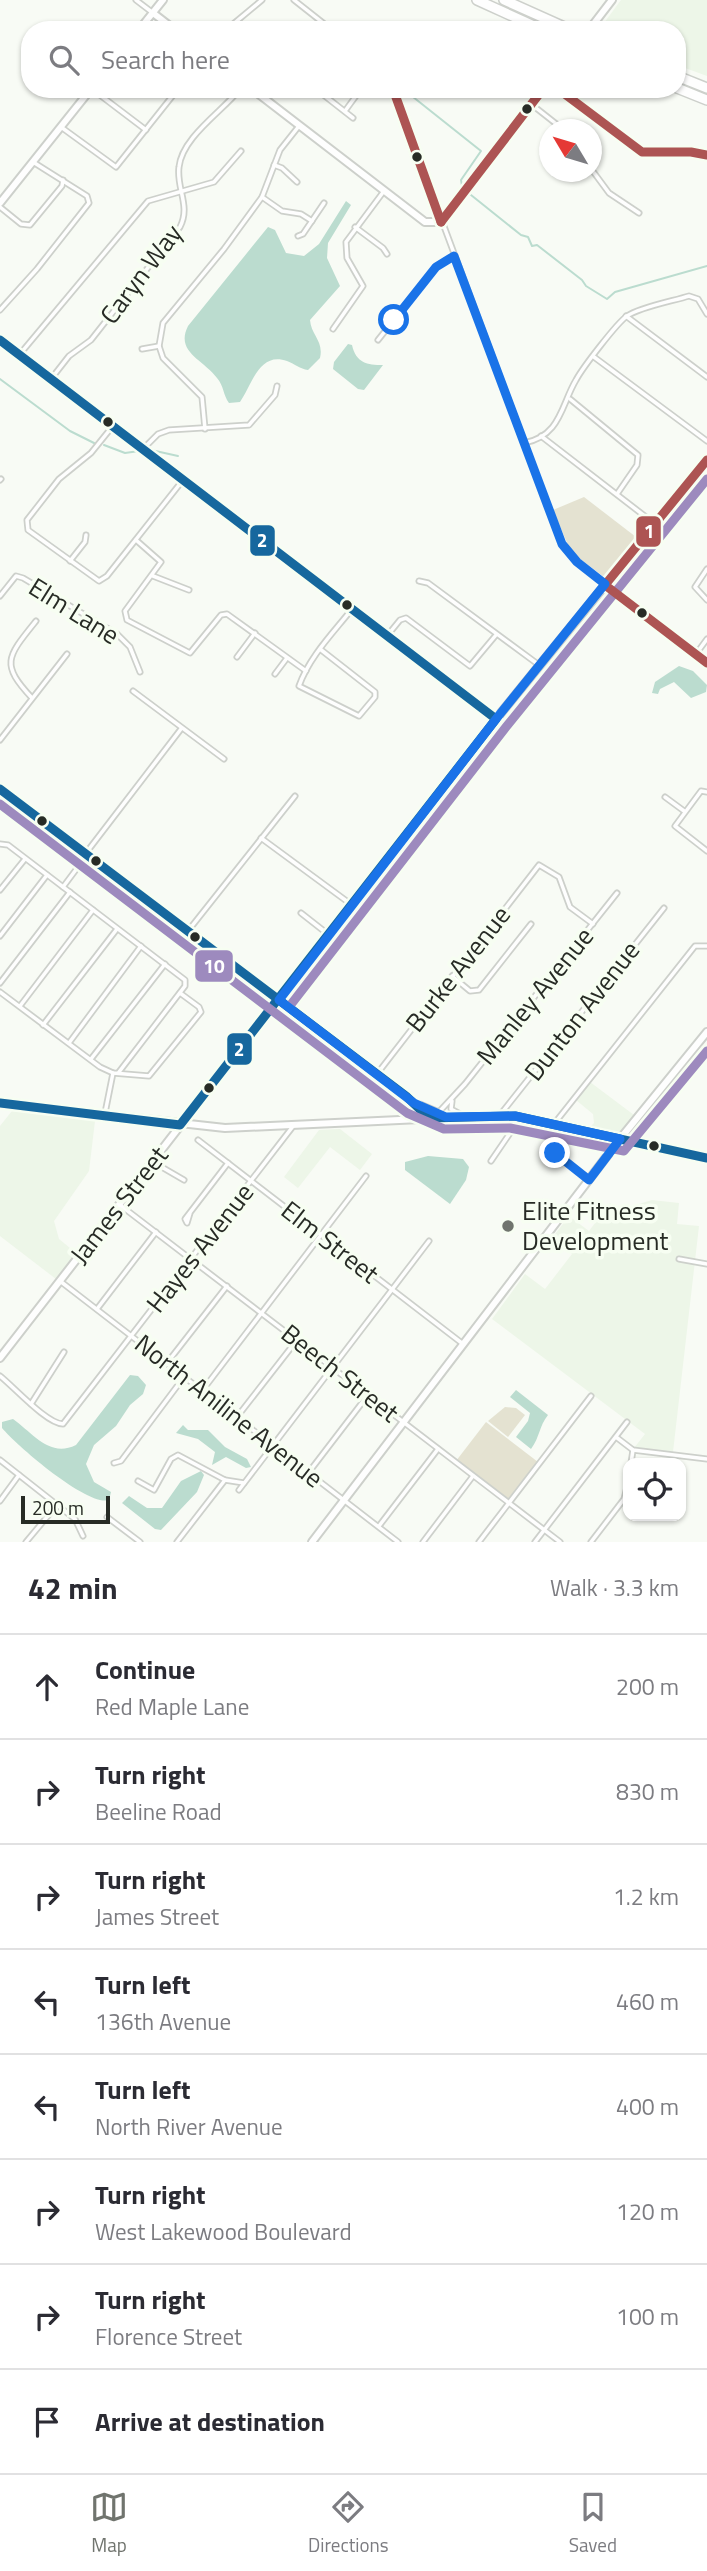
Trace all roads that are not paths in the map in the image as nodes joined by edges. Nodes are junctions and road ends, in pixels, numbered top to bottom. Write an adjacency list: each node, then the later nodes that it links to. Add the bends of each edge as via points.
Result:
1 (136, 0): 9 (street)
2 (163, 0): 9 (street)
3 (262, 0): 12 (street)
4 (293, 0): 13 (street)
5 (477, 0): 8 (highway)
6 (612, 0): 16 (street)
7 (505, 1): 8 (highway); 15 (highway)
8 (498, 9): 14 (highway)
9 (153, 13): 10 (street); 11 (street)
10 (146, 21)
11 (163, 21)
12 (237, 21)
13 (320, 21)
14 (524, 21)
15 (551, 21)
16 (596, 21)
17 (686, 80): 18 (highway)
18 (707, 88)
19 (686, 92): 30 (highway)
20 (85, 98): 36 (street)
21 (104, 98): 37 (street)
22 (169, 98): 37 (street)
23 (231, 98): 46 (street, Caryn Way, via 181,156)
24 (263, 98): 35 (street)
25 (328, 98): 32 (street)
26 (354, 98): 32 (street)
27 (396, 98): 52 (street)
28 (536, 98): 31 (street)
29 (570, 98): 39 (street, via 642,152)
30 (707, 100)
31 (531, 104): 34 (street); 52 (street)
32 (345, 111): 33 (street)
33 (353, 118)
34 (550, 119)
35 (299, 126): 41 (street); 45 (street)
36 (61, 127): 37 (street, via 116,167); 40 (street)
37 (146, 130)
38 (241, 151): 46 (street, via 214,182)
39 (707, 155)
40 (33, 162): 42 (street); 49 (street)
41 (274, 165): 43 (street); 47 (street)
42 (63, 180): 49 (street, via 30,225); 57 (street, via 90,200)
43 (297, 182)
44 (601, 182): 50 (street)
45 (384, 191): 52 (street, via 425,222); 53 (street)
46 (182, 192): 65 (street, via 148,201 141,208); 68 (street, Caryn Way, via 185,213 175,234 91,340 69,356)
47 (262, 197): 51 (street, via 282,211); 63 (street, via 165,319)
48 (324, 203): 51 (street)
49 (0, 205)
50 (639, 213)
51 (312, 221): 54 (street)
52 (441, 222): 56 (street)
53 (355, 227): 55 (street); 60 (street, via 345,251 363,286)
54 (298, 236)
55 (387, 254)
56 (454, 256): 62 (street, via 436,267); 75 (street)
57 (0, 310)
58 (707, 314): 59 (street, via 698,299 689,296)
59 (629, 315): 66 (street); 67 (street)
60 (332, 329)
61 (0, 340): 65 (street)
62 (378, 340)
63 (159, 346): 64 (street); 72 (street, via 167,365 202,397)
64 (142, 349)
65 (20, 355): 68 (street)
66 (594, 357): 70 (street, via 576,379); 74 (street)
67 (707, 377)
68 (51, 379): 71 (street)
69 (277, 386): 72 (street, via 275,395 249,425)
70 (569, 399): 73 (street); 79 (street, via 638,455 637,465)
71 (113, 427): 76 (street); 83 (street, via 92,453 58,479 26,525)
72 (205, 429): 76 (street, via 169,430)
73 (541, 436): 75 (street); 79 (street)
74 (707, 441)
75 (524, 443): 87 (street, via 562,544)
76 (143, 450): 78 (street)
77 (707, 460): 80 (street, James Street)
78 (183, 480): 82 (street); 91 (street)
79 (617, 494): 80 (street)
80 (655, 524): 87 (street, James Street)
81 (86, 535): 83 (street)
82 (136, 540): 83 (street, via 104,579 97,581); 85 (street, via 161,562)
83 (70, 561)
84 (707, 569): 90 (street, via 695,587)
85 (153, 576): 88 (street); 93 (street, via 125,617 190,653 225,614)
86 (419, 581): 94 (street, via 428,583)
87 (605, 584): 99 (street); 103 (street, James Street)
88 (189, 590)
89 (0, 596): 105 (street, Elm Lane, via 16,576 23,578 117,634 130,647)
90 (707, 600)
91 (352, 609): 95 (street); 97 (street)
92 (36, 621): 108 (street, via 6,665 12,681)
93 (255, 633): 100 (street); 101 (street)
94 (496, 635): 95 (street, via 470,666 406,618); 103 (street)
95 (387, 636): 109 (street)
96 (707, 639): 99 (street)
97 (320, 649): 104 (street); 104 (street, via 376,694 355,716 300,689)
98 (67, 654): 108 (street)
99 (696, 654): 102 (street)
100 (237, 657)
101 (287, 658): 104 (street); 106 (street)
102 (707, 663)
103 (539, 665): 109 (street, James Street)
104 (306, 671)
105 (140, 672)
106 (275, 674)
107 (133, 691): 110 (street)
108 (32, 698): 111 (street)
109 (496, 719): 128 (street, James Street)
110 (181, 729): 112 (street); 121 (street)
111 (0, 740)
112 (224, 759)
113 (0, 789): 121 (street)
114 (707, 792): 117 (street, via 701,792)
115 (295, 796): 118 (street)
116 (665, 797): 117 (street)
117 (684, 811): 120 (street, via 675,825)
118 (261, 837): 128 (street); 135 (street)
119 (1, 843): 122 (street)
120 (707, 852)
121 (87, 854): 124 (street); 135 (street)
122 (24, 859): 123 (street); 125 (street)
123 (47, 875): 124 (street); 137 (street)
124 (63, 887): 126 (street)
125 (0, 890)
126 (70, 892): 130 (street); 142 (street)
127 (617, 893): 133 (street, Manley Avenue)
128 (352, 905): 136 (street, James Street)
129 (664, 908): 159 (street, Dunton Avenue)
130 (93, 911): 134 (street); 146 (street)
131 (301, 913): 136 (street)
132 (531, 924): 141 (street, via 479,990 470,991)
133 (593, 924): 141 (street, Burke Avenue, via 570,906 559,877 539,864); 154 (street, Manley Avenue)
134 (117, 929): 138 (street); 147 (street)
135 (188, 931): 145 (street)
136 (329, 934): 145 (street, James Street)
137 (0, 936)
138 (141, 946): 140 (street); 149 (street)
139 (707, 946): 166 (street, via 695,947)
140 (165, 964): 144 (street, via 186,982); 150 (street)
141 (452, 976): 153 (street, Burke Avenue)
142 (0, 983)
143 (0, 992): 146 (street)
144 (180, 993): 151 (street); 151 (street, via 200,1009 195,1020 149,1076)
145 (279, 1000): 153 (street); 164 (street, James Street)
146 (19, 1007): 147 (street)
147 (43, 1025): 149 (street)
148 (707, 1032): 167 (street)
149 (69, 1043): 150 (street)
150 (90, 1060): 152 (street)
151 (119, 1072): 152 (street)
152 (113, 1073): 158 (street)
153 (377, 1074): 156 (street)
154 (453, 1099): 157 (street, Manley Avenue); 160 (street, via 451,1110)
155 (0, 1102): 158 (street)
156 (414, 1103): 157 (street); 163 (street)
157 (438, 1113): 161 (street)
158 (105, 1115): 164 (street)
159 (500, 1115): 160 (street); 162 (street)
160 (464, 1116): 161 (street)
161 (446, 1117): 163 (street)
162 (521, 1117): 166 (street); 171 (street)
163 (429, 1118): 165 (street)
164 (180, 1125): 165 (street); 172 (street, James Street)
165 (293, 1125): 177 (street, Hayes Avenue)
166 (554, 1125): 167 (street)
167 (620, 1139): 170 (street); 176 (street)
168 (198, 1140): 173 (street, Elm Street)
169 (555, 1153): 176 (street)
170 (707, 1158)
171 (491, 1161)
172 (153, 1162): 175 (street); 178 (street, James Street)
173 (228, 1163): 177 (street, Elm Street); 179 (street)
174 (366, 1176): 181 (street)
175 (184, 1180)
176 (589, 1180): 193 (street)
177 (251, 1181): 181 (street, Elm Street); 183 (street, Hayes Avenue)
178 (120, 1205): 180 (street, Beech Street); 186 (street, James Street)
179 (190, 1213)
180 (156, 1232): 183 (street, Beech Street); 189 (street)
181 (322, 1236): 188 (street, Elm Street); 190 (street)
182 (429, 1241): 188 (street)
183 (191, 1259): 187 (street, Beech Street); 191 (street, Hayes Avenue)
184 (679, 1259): 185 (street)
185 (707, 1264)
186 (60, 1281): 189 (street, North Aniline Avenue); 195 (street, James Street)
187 (227, 1286): 190 (street, Beech Street); 196 (street)
188 (392, 1290): 193 (street, Elm Street); 197 (street)
189 (97, 1309): 191 (street, North Aniline Avenue)
190 (262, 1312): 192 (street, Beech Street); 200 (street)
191 (132, 1336): 196 (street, North Aniline Avenue); 203 (street, Hayes Avenue, via 65,1422 59,1425)
192 (297, 1340): 197 (street, Beech Street); 204 (street)
193 (463, 1344): 205 (street)
194 (64, 1352): 203 (street)
195 (1, 1354)
196 (167, 1363): 199 (street, North Aniline Avenue)
197 (333, 1367): 201 (street, Beech Street); 208 (street)
198 (0, 1376): 203 (street)
199 (184, 1377): 200 (street, North Aniline Avenue); 214 (street, via 121,1461)
200 (202, 1391): 204 (street, North Aniline Avenue)
201 (368, 1395): 205 (street, Beech Street); 215 (street)
202 (591, 1396): 225 (street)
203 (31, 1404)
204 (237, 1418): 208 (street, North Aniline Avenue)
205 (403, 1422): 209 (street, Beech Street); 223 (street)
206 (627, 1422): 207 (street)
207 (616, 1437): 210 (street); 229 (street)
208 (273, 1445): 215 (street, North Aniline Avenue); 220 (street)
209 (438, 1449): 217 (street, Beech Street); 228 (street)
210 (633, 1450): 211 (street); 212 (street)
211 (632, 1458)
212 (707, 1459)
213 (0, 1460): 216 (street)
214 (114, 1463)
215 (309, 1472): 223 (street, North Aniline Avenue)
216 (19, 1475): 224 (street); 226 (street)
217 (474, 1476): 225 (street, Beech Street); 236 (street)
218 (225, 1480): 219 (street, via 184,1456 174,1456 154,1490); 220 (street); 233 (street)
219 (138, 1481)
220 (244, 1483): 221 (street)
221 (239, 1490)
222 (623, 1499): 240 (street)
223 (344, 1500): 228 (street, North Aniline Avenue); 234 (street)
224 (0, 1501)
225 (509, 1503): 229 (street, Beech Street); 237 (street)
226 (57, 1504): 230 (street, via 80,1524); 231 (street)
227 (107, 1517): 232 (street)
228 (379, 1526): 235 (street, North Aniline Avenue)
229 (545, 1530): 238 (street); 239 (street, Beech Street)
230 (83, 1536)
231 (26, 1542)
232 (140, 1542)
233 (177, 1542)
234 (312, 1542)
235 (398, 1542)
236 (424, 1542)
237 (479, 1542)
238 (536, 1542)
239 (560, 1542)
240 (591, 1542)

